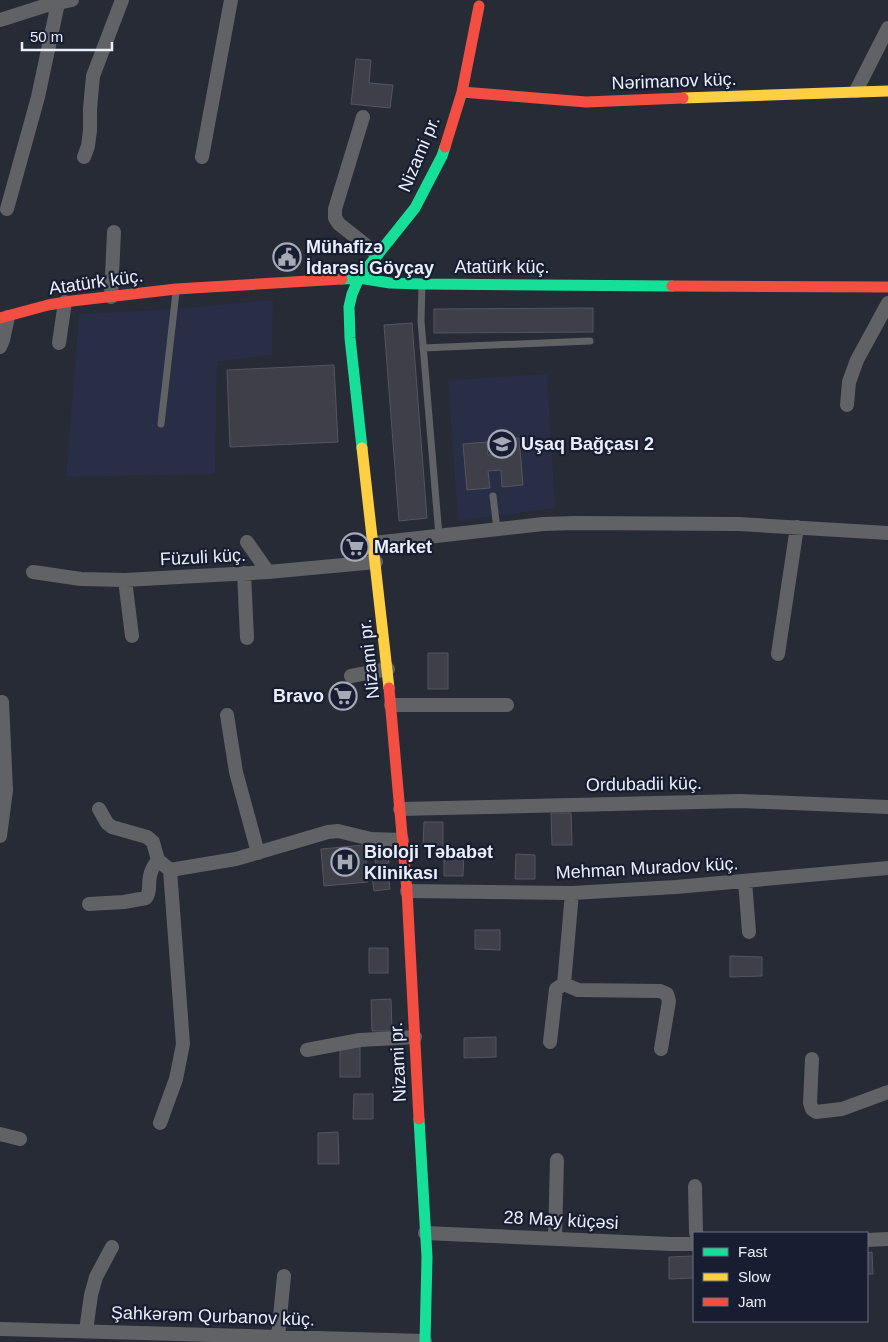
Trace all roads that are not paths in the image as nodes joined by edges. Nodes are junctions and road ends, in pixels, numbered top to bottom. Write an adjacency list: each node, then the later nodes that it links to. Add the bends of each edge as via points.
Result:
1 (122, 0): 11 (street, via 93,76 90,130)
2 (232, 0): 12 (street)
3 (54, 2): 5 (street); 13 (street, via 38,97)
4 (478, 2): 9 (street, Nizami pr.)
5 (0, 20)
6 (888, 28): 7 (street)
7 (856, 91): 8 (street, Nərimanov küç.); 9 (street, Nərimanov küç., via 586,102)
8 (888, 91)
9 (462, 92): 15 (street, Nizami pr., via 442,156 428,186 416,208)
10 (363, 117): 15 (street, via 335,218)
11 (84, 157)
12 (202, 157)
13 (7, 210)
14 (114, 232): 20 (street)
15 (377, 254): 16 (street, Nizami pr.)
16 (359, 278): 17 (street, Atatürk küç.); 19 (street, Atatürk küç.); 36 (street, Nizami pr., via 349,307 350,338)
17 (422, 284): 18 (street, Atatürk küç.); 27 (lane)
18 (888, 287)
19 (176, 289): 20 (street, Atatürk küç.); 29 (lane)
20 (111, 297): 21 (street, Atatürk küç.)
21 (65, 302): 23 (street, Atatürk küç.); 25 (street)
22 (888, 303): 28 (street, via 857,360 849,382)
23 (4, 317): 26 (street)
24 (590, 342): 27 (lane)
25 (59, 344)
26 (0, 347)
27 (423, 348): 34 (lane)
28 (847, 404)
29 (161, 424)
30 (493, 496): 32 (lane)
31 (797, 527): 32 (street, via 584,522); 33 (street); 44 (street)
32 (497, 529): 34 (street)
33 (888, 534)
34 (439, 536): 36 (street)
35 (247, 542): 39 (street)
36 (374, 543): 37 (street, Nizami pr.)
37 (376, 562): 39 (street, Füzuli küç.); 45 (street, Nizami pr.)
38 (33, 572): 41 (street, Füzuli küç., via 81,579)
39 (268, 572): 40 (street, Füzuli küç.)
40 (244, 573): 41 (street, Füzuli küç.); 43 (street)
41 (125, 580): 42 (street)
42 (132, 636)
43 (247, 638)
44 (778, 654)
45 (388, 669): 46 (street); 49 (street, Nizami pr.)
46 (351, 676)
47 (2, 702): 51 (street)
48 (506, 705): 49 (street)
49 (392, 706): 53 (street, Nizami pr.)
50 (227, 715): 57 (street, via 236,772)
51 (1, 740): 55 (street, via 6,790)
52 (888, 807): 53 (street, Ordubadii küç., via 741,801)
53 (400, 808): 56 (street, Nizami pr.)
54 (99, 809): 58 (street, via 112,827 147,837)
55 (0, 836)
56 (402, 840): 57 (street, via 371,839 338,831); 62 (street, Nizami pr.)
57 (258, 853): 60 (street)
58 (158, 860): 60 (street); 64 (street, via 152,868 146,898)
59 (888, 868): 61 (street, Mehman Muradov küç.)
60 (170, 870): 73 (street, via 183,1044 176,1079)
61 (745, 881): 63 (street, Mehman Muradov küç.); 65 (street)
62 (407, 891): 63 (street, Mehman Muradov küç.); 67 (street, Nizami pr.)
63 (572, 893): 66 (street)
64 (89, 904)
65 (749, 932)
66 (564, 984): 68 (street, via 556,989); 69 (street, via 578,990 660,991 667,994 669,1001)
67 (415, 1037): 70 (street, via 360,1040); 79 (street, Nizami pr.)
68 (550, 1042)
69 (661, 1049)
70 (307, 1050)
71 (812, 1059): 72 (street, via 810,1102 816,1112 842,1109)
72 (888, 1092)
73 (160, 1123)
74 (0, 1134): 75 (street)
75 (20, 1139)
76 (557, 1160): 80 (street)
77 (695, 1186): 78 (street)
78 (696, 1232)
79 (425, 1233): 80 (street, 28 May küçəsi); 91 (street, Nizami pr.)
80 (555, 1238): 83 (street, 28 May küçəsi)
81 (888, 1239): 82 (street)
82 (868, 1240)
83 (693, 1244)
84 (112, 1247): 87 (street, via 96,1278)
85 (284, 1276): 88 (street)
86 (0, 1329): 87 (street, Şahkərəm Qurbanov küç.)
87 (80, 1335): 89 (street, Şahkərəm Qurbanov küç.)
88 (278, 1337): 89 (street, Şahkərəm Qurbanov küç.); 90 (street, Şahkərəm Qurbanov küç.)
89 (192, 1338)
90 (309, 1340): 91 (street, Şahkərəm Qurbanov küç.)
91 (425, 1341)

